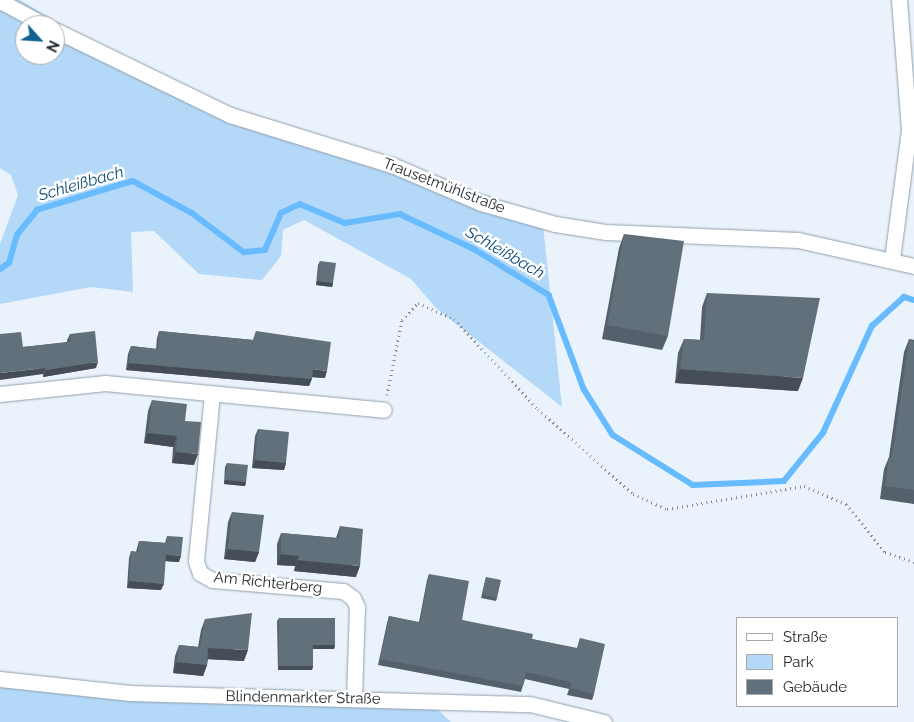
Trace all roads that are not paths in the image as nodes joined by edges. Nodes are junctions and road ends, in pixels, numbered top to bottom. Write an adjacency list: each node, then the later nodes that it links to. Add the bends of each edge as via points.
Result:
1 (898, 0): 5 (street, via 909,130)
2 (0, 1): 3 (street)
3 (26, 15)
4 (65, 35): 5 (street, Trausetmühlstraße, via 230,116 392,165 482,203 555,224 606,232 798,240 854,255)
5 (892, 259): 6 (street, Trausetmühlstraße)
6 (914, 266)
7 (0, 394): 8 (street, via 105,383)
8 (212, 394): 9 (street); 11 (street, Am Richterberg, via 196,561 200,573 212,580 343,591 353,598 357,607)
9 (384, 410)
10 (0, 679): 11 (street, Blindenmarkter Straße, via 130,693)
11 (354, 699): 12 (street, Blindenmarkter Straße)
12 (530, 704): 13 (street); 14 (street, Blindenmarkter Straße)
13 (556, 722)
14 (604, 722)

